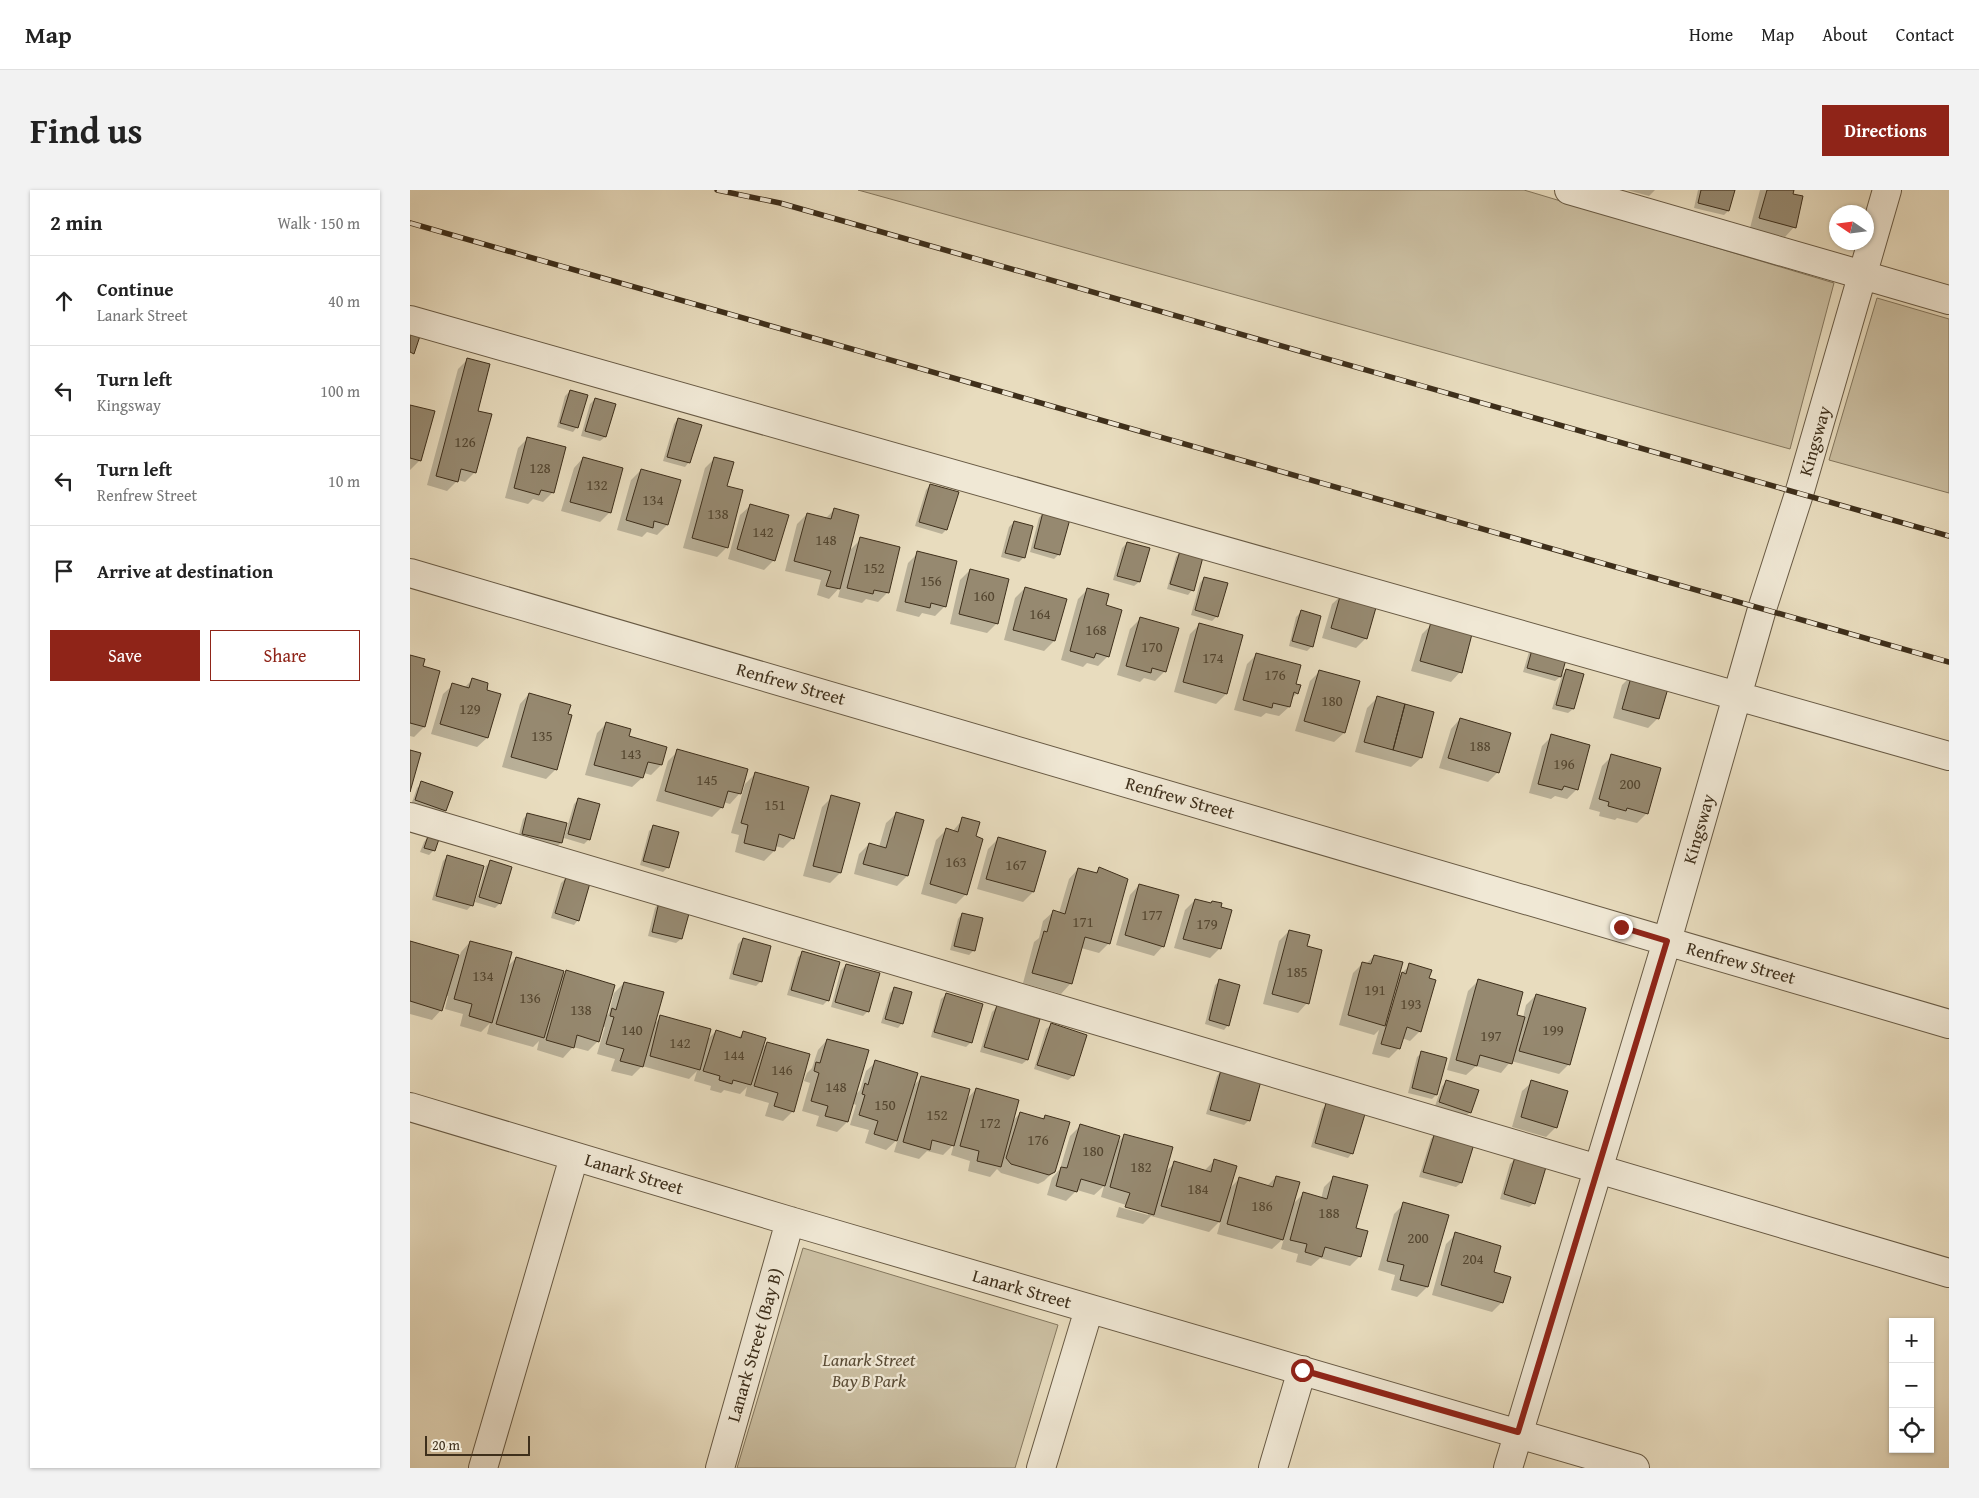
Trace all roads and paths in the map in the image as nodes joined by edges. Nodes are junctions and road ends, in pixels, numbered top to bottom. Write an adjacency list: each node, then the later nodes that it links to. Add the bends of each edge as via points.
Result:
1 (1569, 190): 3 (street)
2 (1887, 190): 3 (street, Kingsway)
3 (1863, 274): 4 (street); 7 (street, Kingsway)
4 (1949, 300)
5 (410, 320): 7 (street)
6 (410, 573): 10 (street, Renfrew Street)
7 (1737, 695): 8 (street); 10 (street, Kingsway)
8 (1949, 756)
9 (410, 817): 14 (street)
10 (1667, 941): 11 (street, Renfrew Street); 14 (street, Kingsway)
11 (1949, 1024)
12 (410, 1107): 13 (street, Lanark Street)
13 (574, 1157): 15 (street, Lanark Street); 20 (street)
14 (1598, 1170): 16 (street); 19 (street, Kingsway)
15 (790, 1221): 17 (street, Lanark Street); 21 (street, Lanark Street (Bay B))
16 (1949, 1273)
17 (1089, 1309): 18 (street, Lanark Street); 22 (street)
18 (1302, 1370): 19 (street, Lanark Street); 23 (street)
19 (1518, 1432): 24 (street, Kingsway); 25 (street, Lanark Street)
20 (483, 1468)
21 (720, 1468)
22 (1041, 1468)
23 (1273, 1468)
24 (1508, 1468)
25 (1635, 1468)

